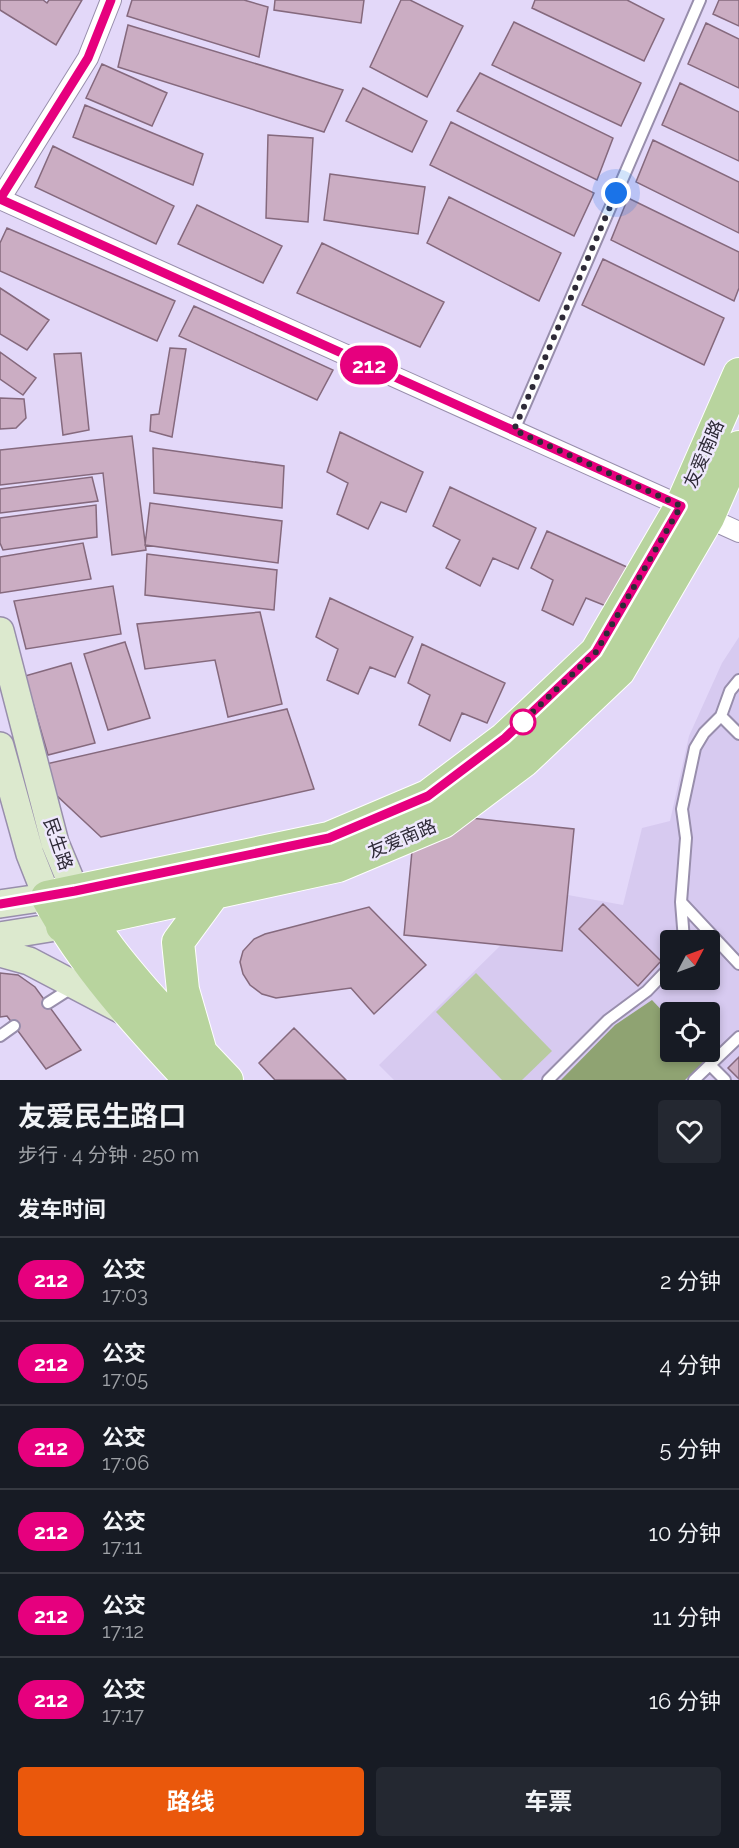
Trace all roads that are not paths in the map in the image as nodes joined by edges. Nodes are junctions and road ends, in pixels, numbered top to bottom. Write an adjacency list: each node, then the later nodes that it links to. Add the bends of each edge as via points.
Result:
1 (111, 0): 3 (street, via 88,58)
2 (700, 0): 5 (lane)
3 (0, 199): 5 (street)
4 (739, 375): 7 (main road, 友爱南路)
5 (514, 430): 7 (street)
6 (739, 447): 7 (main road, 友爱南路)
7 (694, 512): 8 (street); 14 (main road, 友爱南路, via 619,671 525,761 443,822 338,866); 15 (main road, 友爱南路, via 596,652 505,738 428,796 329,838)
8 (739, 532)
9 (0, 631): 15 (main road, 民生路, via 55,843)
10 (739, 680): 11 (lane, via 730,691)
11 (721, 716): 12 (lane); 16 (lane, via 695,748 690,768 682,809 686,838)
12 (739, 734)
13 (0, 746): 15 (main road, 民生路, via 30,854)
14 (214, 893): 18 (main road, 友爱南路); 31 (main road, via 178,942)
15 (61, 894): 17 (main road); 18 (main road, 民生路)
16 (681, 902): 19 (lane); 22 (lane)
17 (0, 904)
18 (76, 923): 20 (main road); 26 (main road, 民生路, via 94,973); 31 (main road, 民生路, via 120,963)
19 (683, 930)
20 (0, 936)
21 (0, 952): 24 (main road, via 29,961)
22 (739, 964)
23 (660, 977): 33 (lane, via 608,1020)
24 (76, 985): 25 (lane); 26 (main road)
25 (48, 1003)
26 (131, 1014): 31 (main road, 民生路)
27 (14, 1026): 28 (lane)
28 (0, 1036)
29 (739, 1037): 30 (lane)
30 (710, 1065): 34 (lane); 35 (lane)
31 (196, 1068): 32 (main road, 民生路)
32 (227, 1080)
33 (548, 1080)
34 (694, 1080)
35 (725, 1080)

